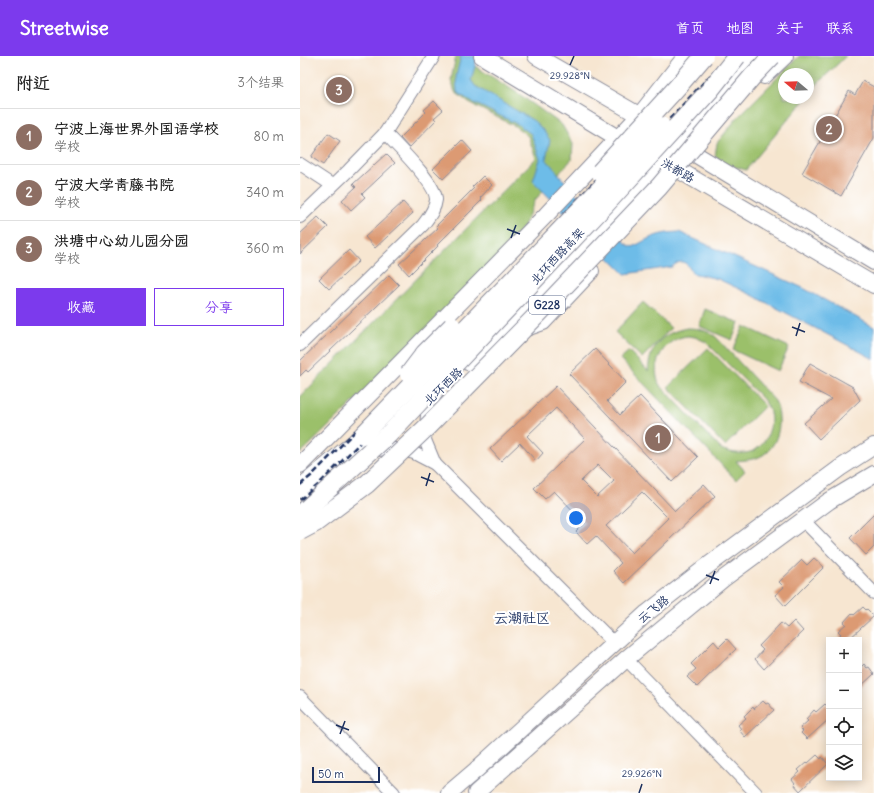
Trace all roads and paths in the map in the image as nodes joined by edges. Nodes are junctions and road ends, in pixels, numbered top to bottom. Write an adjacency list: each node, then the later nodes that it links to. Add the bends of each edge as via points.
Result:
1 (434, 56): 14 (street)
2 (536, 56): 13 (main road, 洪都路)
3 (686, 56): 13 (main road)
4 (704, 56): 28 (highway, bridge, via 542,235 425,353)
5 (725, 56): 28 (highway, 北环西路高架, bridge, via 644,144)
6 (737, 56): 36 (highway, 北环西路高架, bridge, via 710,90 606,204 389,434)
7 (751, 56): 16 (main road, 北环西路)
8 (768, 56): 12 (highway, bridge)
9 (772, 56): 12 (highway, G228, bridge)
10 (784, 56): 17 (main road)
11 (489, 60): 15 (main road, 洪都路)
12 (752, 77): 38 (highway, G228, bridge, via 659,187 433,421 367,484)
13 (640, 115): 15 (main road); 16 (main road, 洪都路)
14 (385, 133): 21 (street); 26 (street, via 434,190 436,200 433,209 423,226)
15 (617, 138): 18 (main road, 洪都路); 32 (main road, via 546,215)
16 (679, 141): 17 (main road, 洪都路); 18 (main road, 北环西路)
17 (695, 154): 20 (main road); 23 (main road, 洪都路)
18 (661, 160): 20 (main road, 洪都路); 25 (main road, 北环西路)
19 (300, 164): 21 (street)
20 (681, 171): 24 (main road, 洪都路); 25 (main road, via 543,322)
21 (332, 186): 22 (street)
22 (300, 217)
23 (874, 262)
24 (874, 285)
25 (487, 343): 27 (main road, 北环西路)
26 (300, 345)
27 (438, 391): 30 (main road, 北环西路); 31 (street, via 427,415 425,440)
28 (363, 435): 34 (highway, 北环西路高架)
29 (874, 446): 40 (main road, 云飞路, via 840,468 706,567 647,613)
30 (375, 450): 31 (street, via 395,448 414,453); 35 (main road, 北环西路)
31 (435, 464): 40 (street)
32 (300, 465)
33 (874, 474): 37 (main road, 云飞路)
34 (300, 489)
35 (300, 512)
36 (300, 515)
37 (803, 520): 39 (street); 41 (main road, 云飞路, via 723,579)
38 (300, 531)
39 (874, 593)
40 (614, 643): 44 (main road, 云飞路)
41 (626, 659): 45 (main road, 云飞路); 46 (street)
42 (300, 697): 43 (street)
43 (394, 793)
44 (449, 793)
45 (476, 793)
46 (756, 793)

